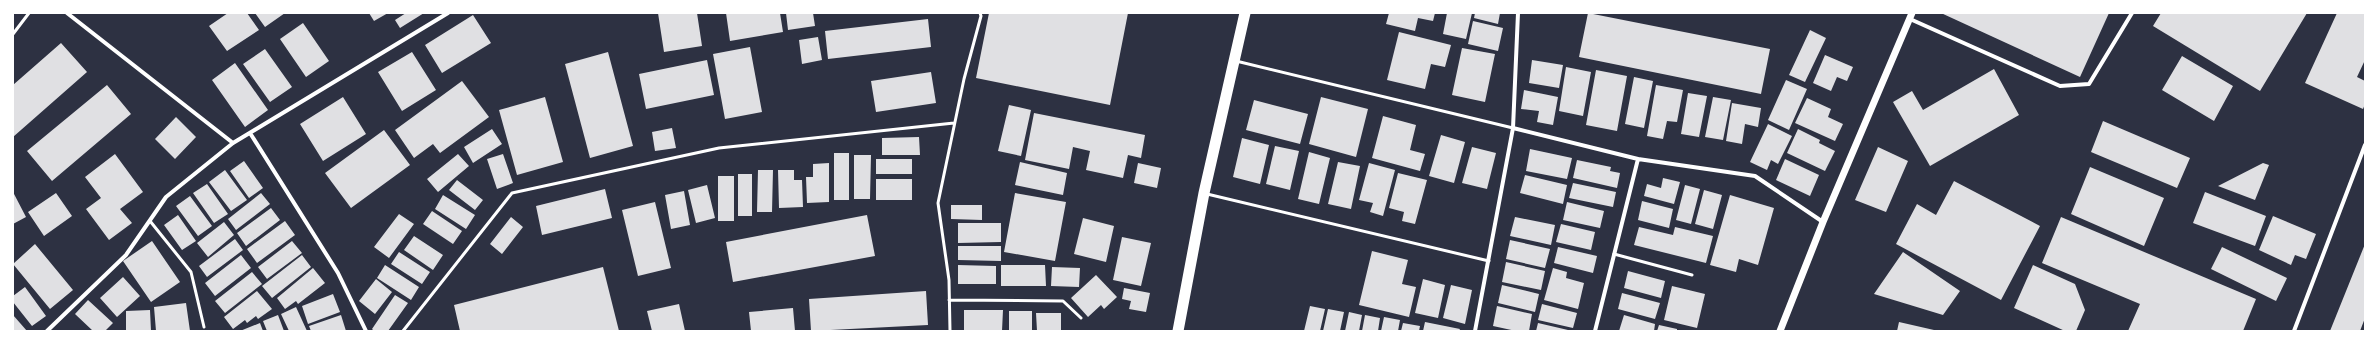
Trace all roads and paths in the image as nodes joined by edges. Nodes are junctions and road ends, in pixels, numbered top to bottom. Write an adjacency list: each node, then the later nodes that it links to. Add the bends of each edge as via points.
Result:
1 (29, 13): 9 (lane)
2 (67, 13): 14 (street)
3 (448, 13): 13 (street)
4 (980, 13): 11 (lane)
5 (1245, 13): 10 (highway)
6 (1518, 13): 12 (street)
7 (2132, 13): 8 (street, via 2090,84 2060,86)
8 (1911, 16): 19 (street)
9 (13, 34)
10 (1234, 61): 12 (lane); 17 (highway)
11 (954, 123): 23 (lane, via 938,203 949,280); 28 (lane, via 719,148 512,194)
12 (1513, 128): 16 (street); 21 (street)
13 (250, 133): 14 (street); 27 (street, via 338,273)
14 (233, 143): 18 (street, via 166,196)
15 (2365, 145): 34 (street)
16 (1638, 159): 19 (street, via 1755,176); 20 (street)
17 (1204, 193): 21 (lane); 30 (highway)
18 (150, 220): 25 (lane, via 191,272); 26 (street, via 126,255)
19 (1823, 222): 33 (street)
20 (1614, 254): 22 (lane); 32 (street)
21 (1489, 261): 31 (street)
22 (1692, 275)
23 (949, 300): 24 (lane, via 1063,301); 29 (lane)
24 (1082, 318)
25 (204, 327)
26 (47, 331)
27 (366, 331)
28 (403, 331)
29 (950, 331)
30 (1178, 331)
31 (1475, 331)
32 (1596, 331)
33 (1780, 331)
34 (2294, 331)

